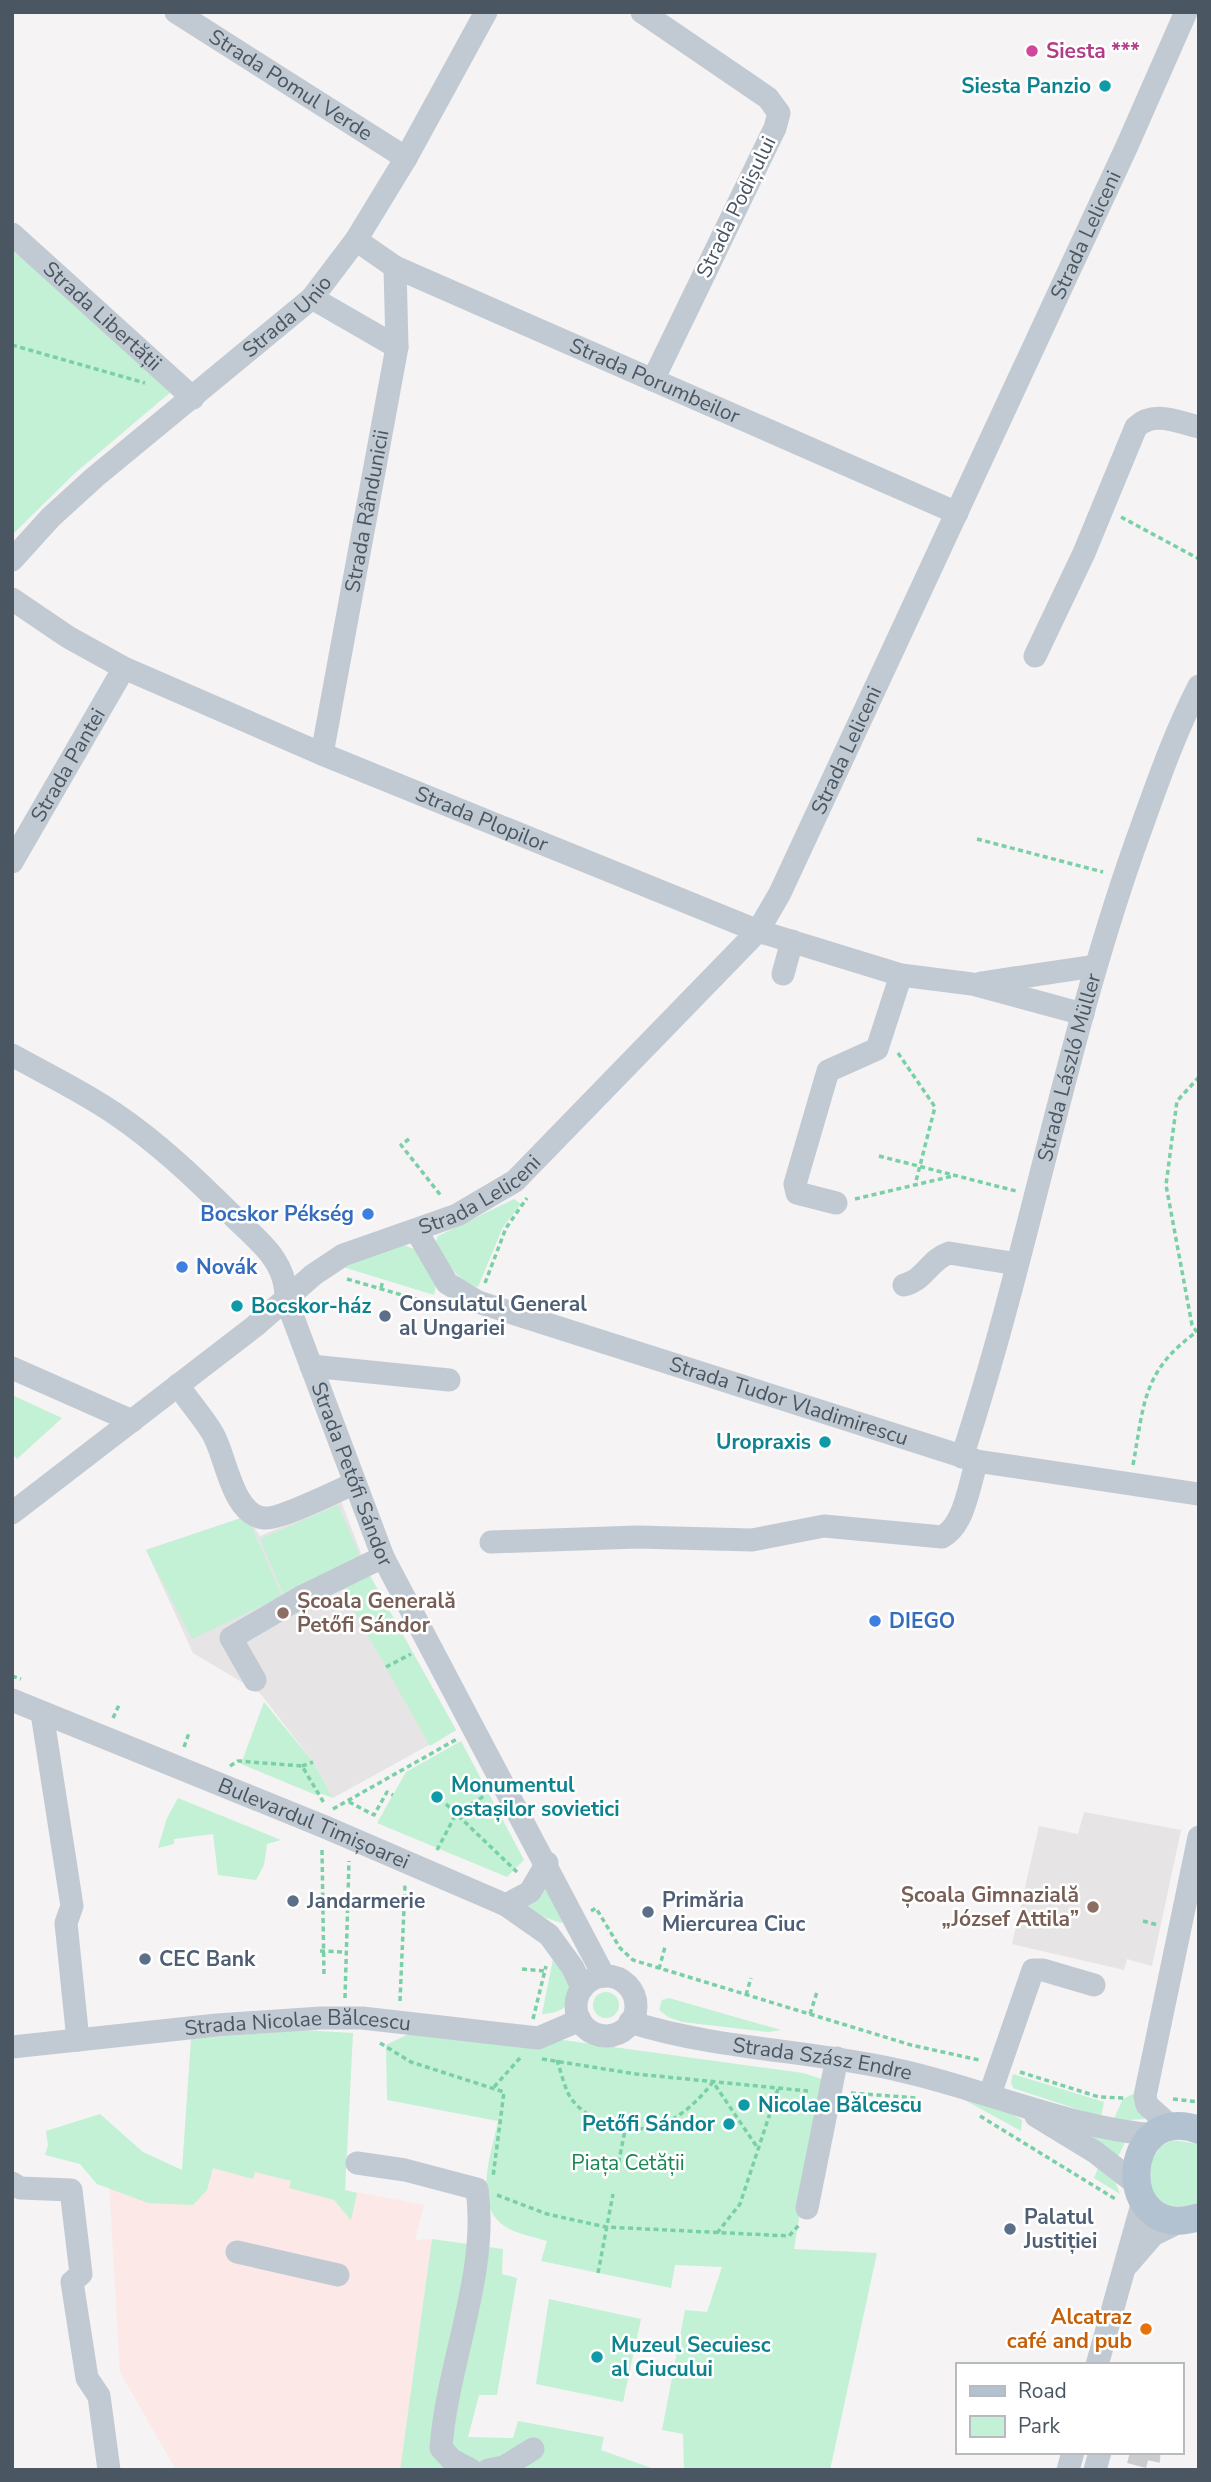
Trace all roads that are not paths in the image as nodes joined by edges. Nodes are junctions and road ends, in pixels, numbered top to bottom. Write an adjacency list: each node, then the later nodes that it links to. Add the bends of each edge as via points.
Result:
1 (176, 12): 5 (street, Strada Pomul Verde)
2 (486, 12): 5 (street, Strada Unio)
3 (642, 12): 11 (street, Strada Podișului, via 768,98 779,113)
4 (1186, 12): 14 (street, Strada Leliceni)
5 (406, 158): 7 (street, Strada Unio)
6 (12, 234): 12 (street, Strada Libertății)
7 (356, 240): 8 (street, Strada Porumbeilor); 9 (street, Strada Unio)
8 (395, 267): 10 (street, Strada Rândunicii); 11 (street, Strada Porumbeilor)
9 (312, 298): 10 (street); 12 (street, Strada Unio)
10 (397, 347): 20 (street, Strada Rândunicii)
11 (653, 380): 14 (street, Strada Porumbeilor)
12 (193, 398): 15 (street, Strada Unio, via 95,477)
13 (1199, 427): 17 (street, via 1157,417 1143,421 1131,437 1084,553)
14 (957, 513): 22 (street, Strada Leliceni, via 780,893)
15 (12, 560)
16 (12, 599): 18 (street, Strada Plopilor)
17 (1035, 656)
18 (124, 668): 20 (street, Strada Plopilor); 21 (street, Strada Pantei)
19 (1199, 686): 24 (street, Strada László Müller, via 1178,726)
20 (322, 754): 22 (street, Strada Plopilor)
21 (12, 862)
22 (758, 931): 23 (street, Strada Plopilor); 31 (street, Strada Leliceni, via 515,1181 457,1215)
23 (792, 941): 25 (street); 26 (street, Strada Plopilor)
24 (1095, 966): 27 (street); 28 (street, Strada László Müller)
25 (783, 974)
26 (901, 975): 27 (street, Strada Plopilor); 30 (street, via 884,1015 877,1049 828,1071 794,1184 797,1193)
27 (972, 984): 28 (street)
28 (1083, 1014): 32 (street, Strada László Müller)
29 (12, 1055): 34 (street, Strada Petőfi Sándor, via 113,1113 172,1157 274,1256 287,1281)
30 (836, 1203)
31 (416, 1230): 34 (street, Strada Leliceni, via 343,1255); 40 (street, Strada Tudor Vladimirescu, via 447,1283 478,1302)
32 (1017, 1264): 33 (street, via 949,1253 940,1256 919,1281); 40 (street, Strada László Müller)
33 (904, 1285)
34 (286, 1300): 35 (street, Strada Petőfi Sándor); 38 (street, Strada Leliceni)
35 (312, 1366): 37 (street); 41 (street, Strada Petőfi Sándor)
36 (12, 1368): 39 (street)
37 (449, 1380)
38 (178, 1385): 39 (street, Strada Leliceni); 41 (street, via 214,1436 231,1486 255,1515 272,1518)
39 (132, 1421): 43 (street, Strada Leliceni)
40 (970, 1459): 42 (street, Strada Tudor Vladimirescu); 44 (street, Strada László Müller, via 957,1521 952,1532 942,1537 824,1527 752,1540 637,1537)
41 (355, 1483): 45 (street, Strada Petőfi Sándor)
42 (1199, 1494)
43 (12, 1513)
44 (491, 1542)
45 (383, 1557): 46 (street, via 230,1638); 50 (street, Strada Petőfi Sándor)
46 (254, 1680)
47 (12, 1700): 48 (street, Bulevardul Timișoarei)
48 (42, 1713): 52 (street, Bulevardul Timișoarei); 58 (street, via 72,1906 66,1923)
49 (1199, 1837): 51 (street)
50 (547, 1863): 52 (street, via 530,1892); 53 (street, Strada Petőfi Sándor)
51 (1192, 1898): 63 (street, via 1145,2096 1147,2105)
52 (506, 1905): 55 (street, Bulevardul Timișoarei, via 549,1935)
53 (604, 1976): 55 (street); 57 (street, via 618,1979 632,1991 635,2009)
54 (1094, 1984): 61 (street, via 1033,1970)
55 (582, 1988): 56 (street, via 577,2001)
56 (580, 2020): 57 (street, via 590,2031 604,2035 619,2032); 58 (street, Strada Nicolae Bălcescu, via 547,2035 528,2052 399,2023 345,2018 241,2022)
57 (630, 2022): 60 (street, Strada Szász Endre, via 701,2039)
58 (78, 2040): 59 (street, Strada Nicolae Bălcescu)
59 (12, 2048)
60 (837, 2058): 61 (street, Strada Szász Endre); 67 (street)
61 (990, 2094): 62 (street, Strada Szász Endre)
62 (1012, 2102): 63 (street, Strada Szász Endre, via 1116,2130); 66 (street, Strada Szász Endre, via 1095,2152)
63 (1181, 2128): 66 (main road, via 1140,2151 1136,2161)
64 (357, 2163): 75 (street, via 477,2189 478,2245 441,2448)
65 (12, 2183): 74 (street, via 20,2188 71,2190 81,2274 72,2282 86,2378 99,2396)
66 (1139, 2192): 68 (main road, via 1163,2218); 70 (street)
67 (807, 2208)
68 (1192, 2222): 70 (street, via 1153,2235)
69 (237, 2252): 71 (street)
70 (1122, 2272): 72 (street)
71 (338, 2275)
72 (1098, 2363)
73 (533, 2449): 76 (street)
74 (109, 2470)
75 (471, 2470)
76 (488, 2470)

